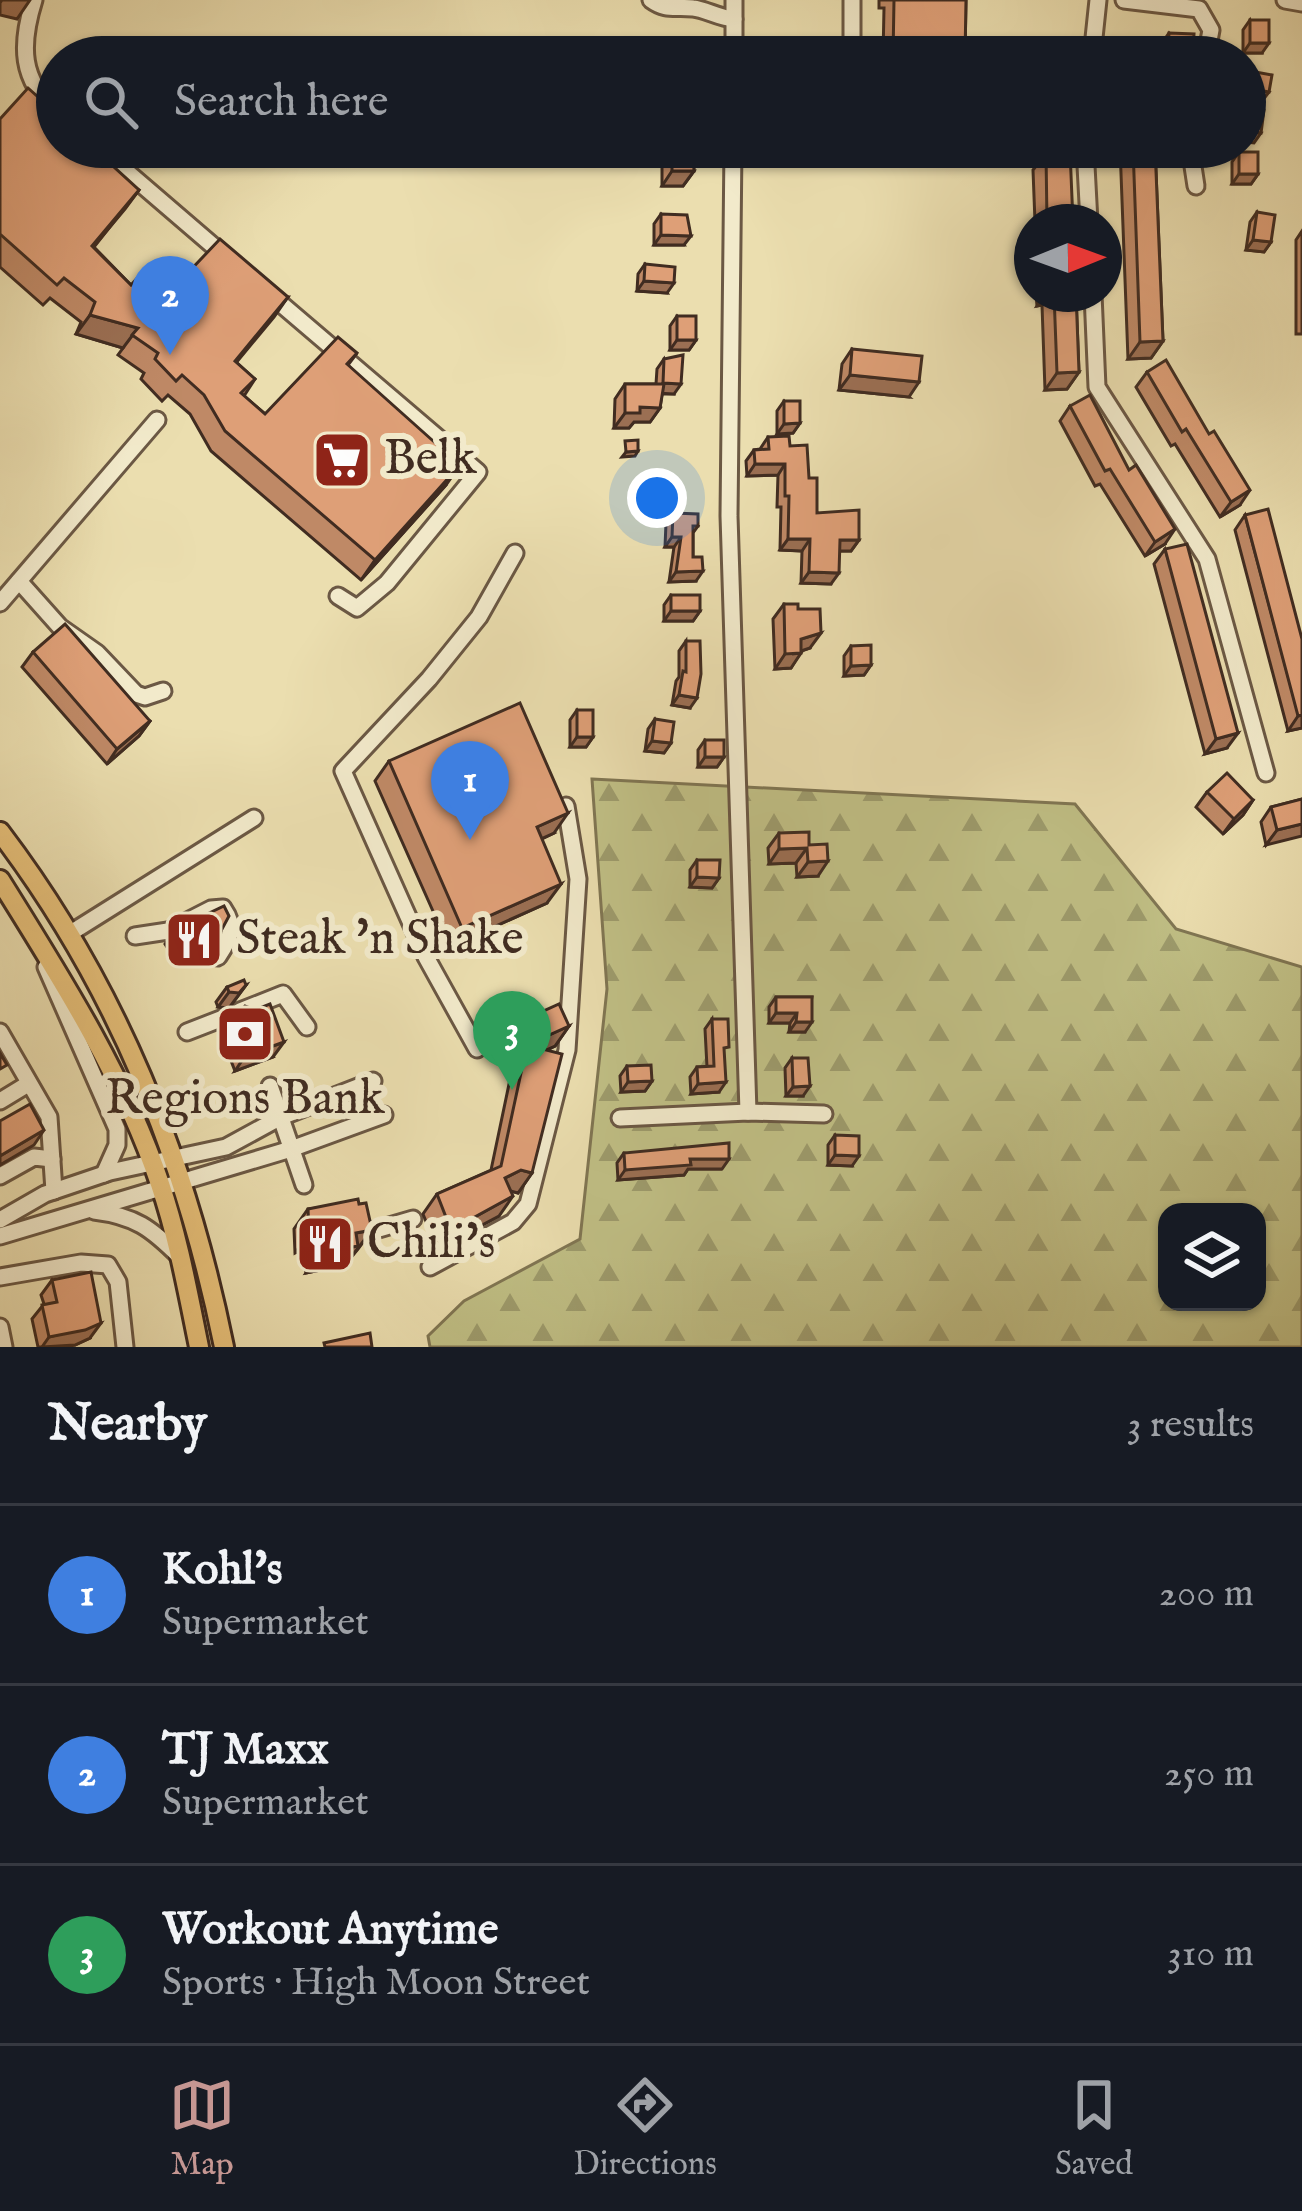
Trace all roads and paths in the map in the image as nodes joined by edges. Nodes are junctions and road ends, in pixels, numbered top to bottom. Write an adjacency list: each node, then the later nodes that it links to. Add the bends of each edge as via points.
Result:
1 (34, 0): 15 (street, via 25,57)
2 (651, 0): 9 (street, via 662,8)
3 (734, 0): 10 (street)
4 (852, 0): 12 (street)
5 (1098, 0): 13 (street)
6 (1124, 0): 14 (street, via 1199,9)
7 (1285, 0): 8 (street)
8 (1302, 3)
9 (699, 4): 10 (street, via 715,18)
10 (734, 20): 11 (street)
11 (734, 36)
12 (852, 36)
13 (1094, 36)
14 (1210, 36)
15 (36, 94)
16 (123, 168): 22 (street)
17 (733, 168): 50 (street, via 729,517)
18 (1086, 168): 21 (street)
19 (1193, 168): 20 (street)
20 (1196, 186)
21 (1088, 204)
22 (236, 265)
23 (252, 279): 28 (street, via 478,472 387,583 357,608)
24 (1094, 312): 31 (street, via 1097,387 1208,559)
25 (157, 420): 27 (street)
26 (515, 553): 45 (street, via 478,617 343,771)
27 (19, 581): 29 (street); 30 (street, via 136,694)
28 (338, 596)
29 (0, 602)
30 (163, 691)
31 (1266, 773)
32 (566, 806): 71 (street, via 578,878 567,1050 528,1204 513,1222)
33 (254, 818): 36 (street)
34 (0, 832): 36 (main road)
35 (0, 880): 38 (main road)
36 (69, 934): 57 (main road, via 121,1027)
37 (135, 936): 39 (street, via 168,932 223,908 232,935)
38 (44, 950): 58 (main road); 59 (street, via 117,1129)
39 (218, 957)
40 (240, 1011): 42 (street, via 283,994)
41 (223, 1018): 44 (street)
42 (307, 1027)
43 (0, 1032): 47 (street)
44 (187, 1033)
45 (477, 1049)
46 (373, 1081): 53 (street)
47 (28, 1084): 49 (street); 56 (street, via 49,1118)
48 (270, 1086): 53 (street)
49 (0, 1101)
50 (748, 1112): 51 (street); 54 (street)
51 (824, 1114)
52 (384, 1115): 55 (street)
53 (281, 1117): 55 (street); 57 (street, via 226,1147)
54 (620, 1118)
55 (291, 1149): 61 (street); 62 (street)
56 (52, 1159): 60 (street, via 34,1157); 64 (street)
57 (176, 1160): 58 (street); 61 (main road)
58 (153, 1165): 59 (street); 63 (main road)
59 (104, 1174): 64 (street)
60 (0, 1176)
61 (183, 1182): 63 (street); 77 (main road)
62 (304, 1185)
63 (161, 1186): 65 (street); 70 (main road)
64 (54, 1191): 67 (street)
65 (86, 1210): 69 (street); 70 (street, via 124,1214)
66 (413, 1219): 68 (street)
67 (0, 1220)
68 (372, 1231)
69 (0, 1237)
70 (180, 1257): 76 (main road)
71 (430, 1267)
72 (0, 1277): 75 (street, via 81,1262 109,1265)
73 (0, 1328): 74 (street)
74 (4, 1347)
75 (125, 1347)
76 (199, 1347)
77 (224, 1347)

